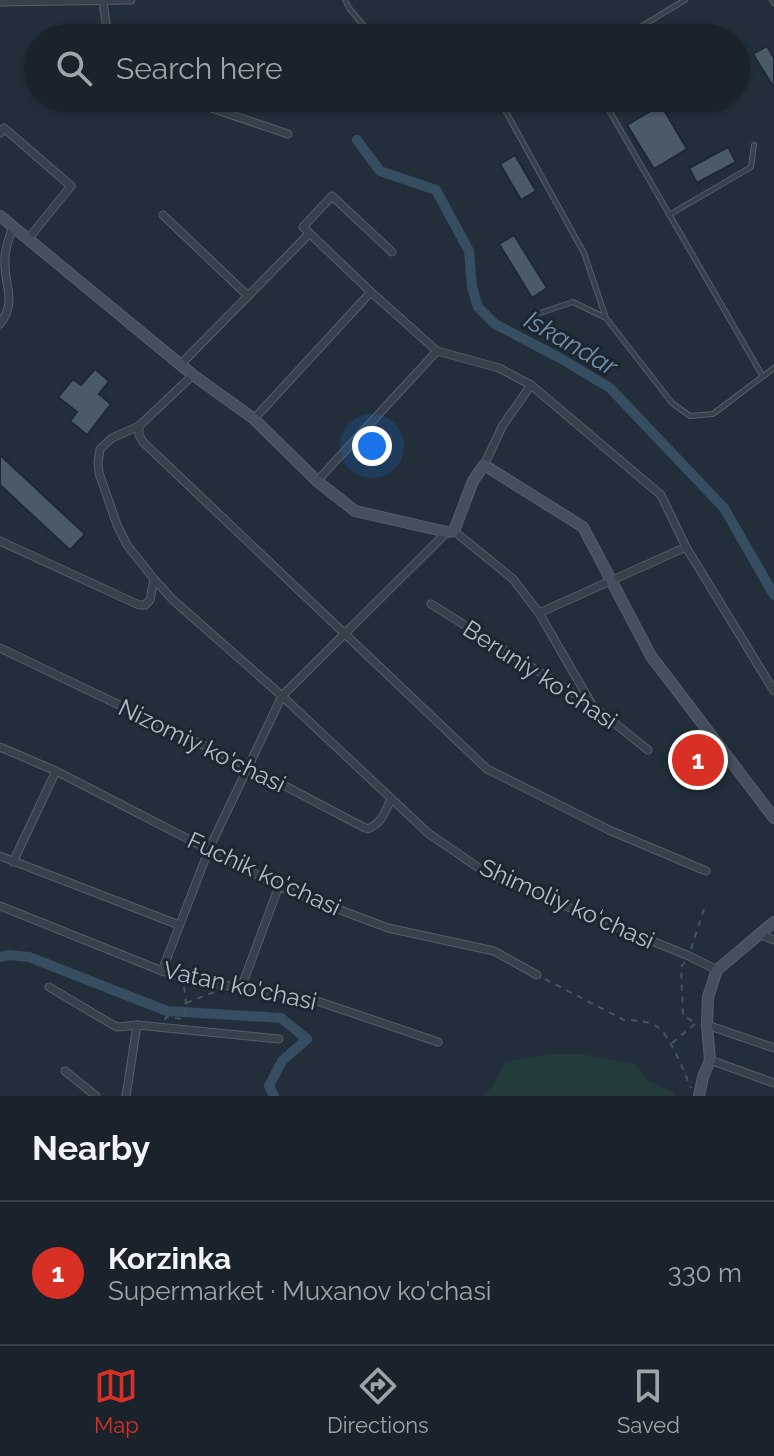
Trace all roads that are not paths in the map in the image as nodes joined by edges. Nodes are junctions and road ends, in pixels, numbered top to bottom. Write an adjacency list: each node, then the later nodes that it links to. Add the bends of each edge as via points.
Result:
1 (131, 0): 5 (street)
2 (345, 0): 7 (lane)
3 (685, 0): 8 (lane)
4 (0, 2): 5 (street)
5 (103, 2): 6 (street)
6 (106, 24)
7 (362, 24)
8 (645, 24)
9 (223, 112): 13 (street)
10 (506, 112): 25 (lane, via 584,253)
11 (610, 112): 16 (lane)
12 (0, 133): 20 (street, via 4,128 71,186)
13 (288, 134)
14 (754, 145): 16 (lane, via 751,167)
15 (163, 215): 23 (street)
16 (669, 215): 31 (lane)
17 (0, 216): 18 (street)
18 (13, 226): 20 (street); 26 (street, via 4,263 8,312)
19 (309, 234): 21 (street, via 303,227 332,196); 22 (street); 23 (street)
20 (28, 239): 28 (street)
21 (392, 252)
22 (371, 292): 27 (street); 33 (street)
23 (248, 296): 28 (street)
24 (540, 313): 25 (lane, via 573,302)
25 (606, 318): 31 (lane, via 672,403 690,416 713,414)
26 (0, 324)
27 (437, 351): 32 (street, via 499,368); 36 (street)
28 (180, 365): 30 (street)
29 (774, 368): 31 (lane)
30 (193, 375): 33 (street); 34 (street)
31 (762, 375)
32 (531, 385): 35 (street); 39 (street, via 661,495)
33 (254, 419): 36 (street)
34 (139, 426): 40 (street, Shimoliy ko‘chasi, via 100,449 99,473 127,545); 44 (street, via 143,442)
35 (484, 465): 37 (street); 41 (street, via 583,527)
36 (317, 481): 37 (street, via 355,511)
37 (451, 531): 43 (street, via 513,579); 44 (street)
38 (0, 541): 40 (street, via 139,605 150,600)
39 (686, 547): 41 (street); 46 (street)
40 (154, 579): 47 (street, Shimoliy ko‘chasi)
41 (611, 581): 43 (street); 54 (street, via 651,656)
42 (431, 604): 48 (street, Beruniy ko‘chasi)
43 (539, 613): 48 (street)
44 (345, 633): 47 (street); 58 (street, via 487,769)
45 (0, 648): 51 (street, Nizomiy ko'chasi)
46 (774, 691)
47 (282, 696): 51 (street); 53 (street, Shimoliy ko‘chasi)
48 (592, 705): 50 (street, Beruniy ko‘chasi)
49 (0, 747): 52 (street, Fuchik ko'chasi)
50 (648, 750)
51 (247, 766): 53 (street, Nizomiy ko'chasi, via 368,829 382,819); 55 (street)
52 (56, 771): 55 (street, Fuchik ko'chasi); 57 (street)
53 (391, 799): 65 (street, Shimoliy ko‘chasi, via 428,833 489,875)
54 (774, 818)
55 (209, 849): 59 (street, Fuchik ko'chasi); 62 (street)
56 (0, 856): 57 (street, Vatan ko'chasi)
57 (13, 862): 62 (street, Vatan ko'chasi)
58 (706, 871)
59 (279, 886): 67 (street, Fuchik ko'chasi, via 388,928 494,951); 69 (street)
60 (0, 906): 66 (street, Vatan ko'chasi)
61 (774, 922): 63 (street)
62 (179, 925): 66 (street)
63 (759, 934): 64 (street); 65 (street)
64 (774, 940)
65 (717, 970): 71 (street, via 708,997)
66 (162, 971): 69 (street, Vatan ko'chasi)
67 (537, 975)
68 (49, 987): 70 (street, via 113,1025)
69 (241, 988): 73 (street, Vatan ko'chasi, via 317,1001)
70 (137, 1025): 72 (street); 79 (street)
71 (707, 1025): 74 (street); 75 (street)
72 (279, 1039)
73 (438, 1042)
74 (774, 1048)
75 (710, 1060): 77 (street); 80 (street)
76 (65, 1071): 78 (street)
77 (774, 1083)
78 (96, 1096)
79 (126, 1096)
80 (697, 1096)

